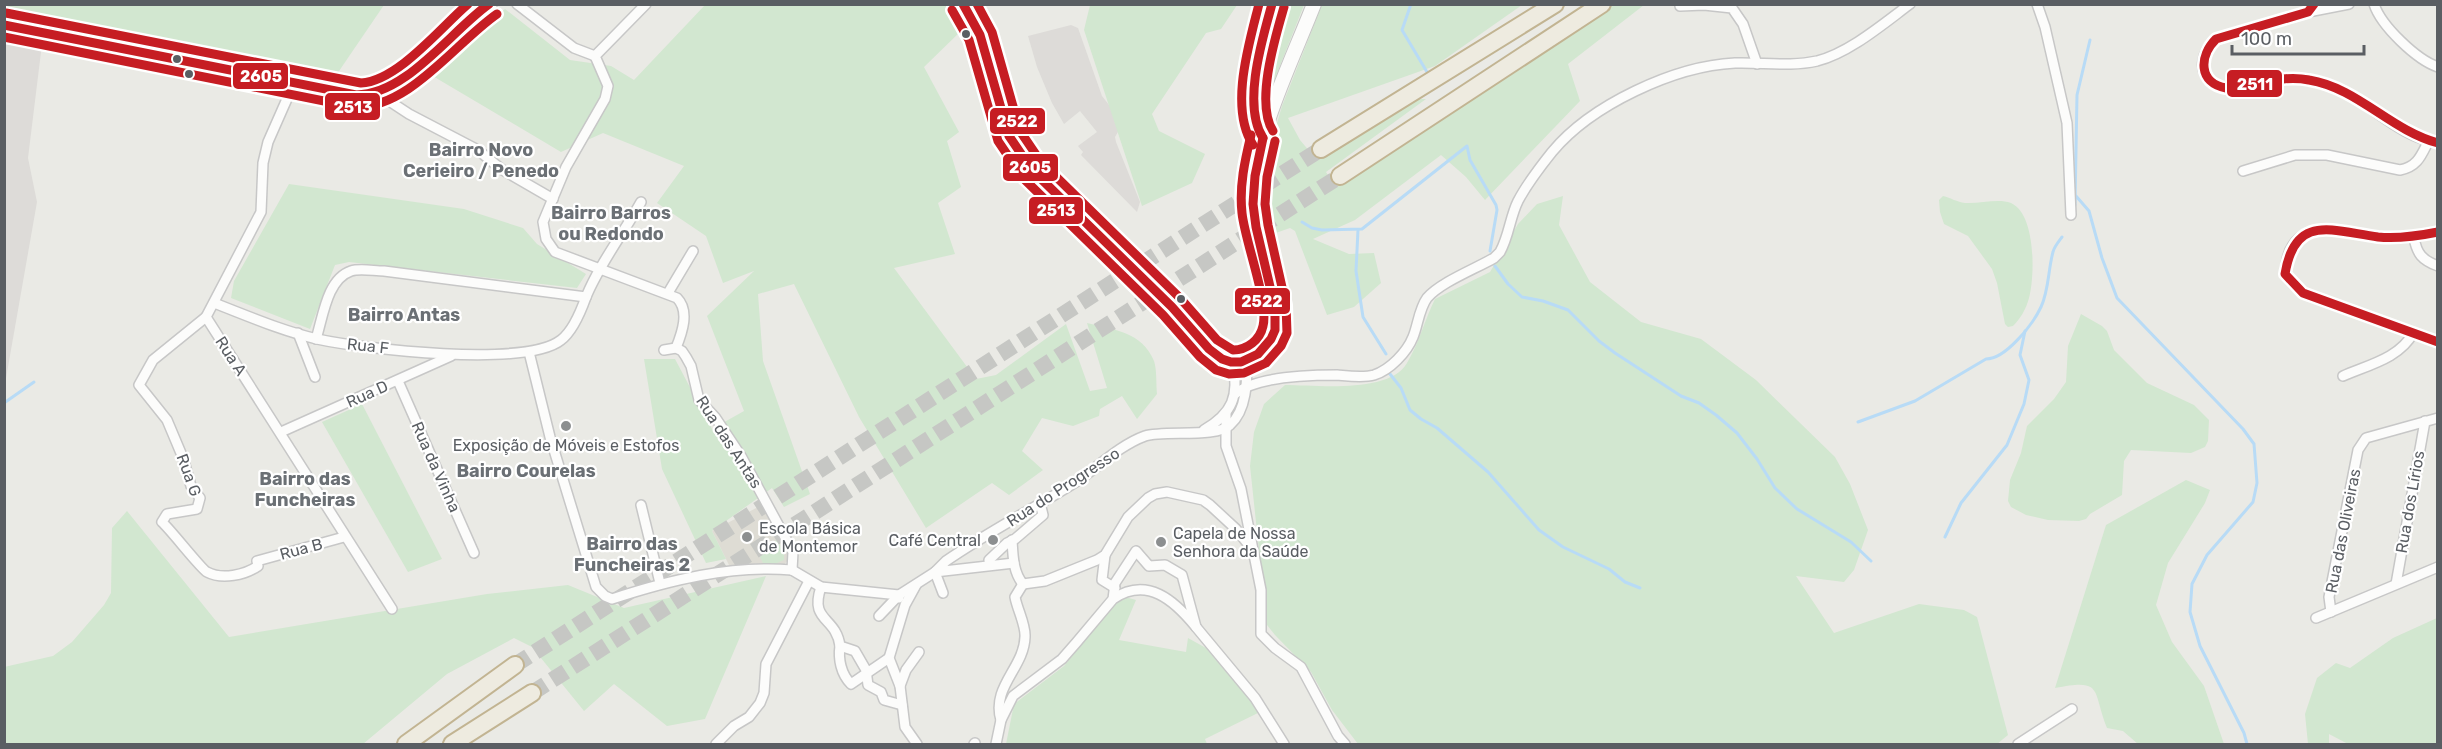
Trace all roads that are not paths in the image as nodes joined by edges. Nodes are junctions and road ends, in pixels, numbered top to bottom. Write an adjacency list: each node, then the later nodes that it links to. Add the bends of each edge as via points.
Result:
1 (490, 4): 20 (main road, via 403,78)
2 (517, 4): 16 (street, via 574,48)
3 (646, 4): 16 (street)
4 (963, 4): 46 (main road, via 980,35 1003,119 1018,152 1216,355)
5 (1272, 4): 21 (street, via 1255,88 1255,122)
6 (1314, 4): 21 (main road)
7 (1555, 4): 23 (highway)
8 (1602, 4): 25 (highway)
9 (1910, 4): 17 (street, via 1874,32 1819,61)
10 (2037, 4): 28 (street, via 2067,123)
11 (2374, 4): 18 (street, via 2378,15 2422,61)
12 (2342, 5): 14 (street)
13 (1680, 6): 17 (street, via 1732,8 1743,24)
14 (2311, 8): 22 (street, via 2216,39 2203,59 2206,75 2212,83 2228,88 2279,79 2330,85 2349,92 2391,123)
15 (4, 26): 19 (main road)
16 (595, 56): 26 (street, via 608,86 605,99 566,166)
17 (1757, 64): 50 (street, via 1707,66 1658,80 1580,123 1553,151 1518,201 1500,252 1426,300 1412,339 1388,368 1373,375 1309,375)
18 (2438, 67)
19 (294, 83): 20 (main road, via 356,96); 36 (street, Rua A, via 268,142 261,212)
20 (377, 93): 26 (street, via 478,150 501,169)
21 (1263, 138): 46 (main road, via 1253,190 1254,215 1275,328 1269,344)
22 (2433, 143): 24 (street, via 2409,169 2327,155 2295,155)
23 (1321, 149)
24 (2243, 171)
25 (1340, 176)
26 (553, 199): 33 (street, via 543,222 546,239 555,252)
27 (641, 202): 33 (street, Rua F)
28 (2071, 215)
29 (2438, 232): 30 (street)
30 (2414, 238): 32 (street, via 2417,253); 39 (street, via 2312,231 2289,250 2285,274 2303,293)
31 (693, 251): 34 (street)
32 (2438, 266)
33 (598, 267): 34 (street); 35 (street, Rua F)
34 (669, 293): 42 (street, via 682,303 684,314)
35 (586, 297): 40 (street, via 352,270 334,284); 44 (street, Rua F, via 570,332 561,341)
36 (214, 303): 37 (street, Rua A); 38 (street, Rua F)
37 (206, 317): 57 (street, Rua A); 65 (street, Rua G, via 153,360 139,385 167,420 190,486 200,498 197,509 167,514 162,522 206,572 249,572 258,566)
38 (297, 333): 40 (street, Rua F); 47 (street)
39 (2413, 333): 41 (street); 48 (street, via 2398,352)
40 (316, 339): 45 (street, Rua F)
41 (2438, 342)
42 (676, 348): 43 (street); 69 (street, Rua das Antas, via 691,366 699,400 741,456 774,515 793,552)
43 (664, 350)
44 (529, 352): 45 (street, Rua F); 73 (street, via 596,587 612,599)
45 (453, 355): 49 (street, Rua D)
46 (1240, 362): 50 (street); 51 (street)
47 (315, 376)
48 (2343, 376)
49 (398, 381): 57 (street, Rua D); 63 (street, Rua da Vinha)
50 (1246, 387): 51 (street); 55 (street, via 1237,416)
51 (1235, 394): 52 (street)
52 (1226, 413): 55 (street); 56 (street)
53 (2438, 418): 54 (street)
54 (2425, 421): 75 (street, Rua dos Lírios); 82 (street, Rua das Oliveiras, via 2366,438 2358,450 2329,597)
55 (1226, 428): 56 (street, Rua do Progresso); 62 (street, via 1226,446 1241,489)
56 (1202, 431): 58 (street, Rua do Progresso, via 1144,437)
57 (281, 432): 60 (street, Rua A)
58 (1040, 503): 61 (street, via 1043,515); 70 (street, Rua do Progresso, via 962,550)
59 (641, 505): 73 (street)
60 (344, 537): 65 (street, Rua B); 81 (street, Rua A)
61 (1012, 540): 66 (street); 67 (street, via 990,560)
62 (1254, 551): 64 (street, via 1203,500 1167,492 1148,498 1128,517); 105 (street, via 1261,590 1261,634 1301,667)
63 (474, 554)
64 (1105, 555): 74 (street, via 1045,581); 77 (street, via 1102,580)
65 (257, 561)
66 (1014, 563): 67 (street); 74 (street)
67 (990, 565): 70 (street)
68 (2438, 567): 75 (street)
69 (792, 570): 71 (street); 73 (street, via 716,572)
70 (935, 572): 72 (street); 78 (street)
71 (809, 581): 76 (street); 101 (street, via 766,664 760,703)
72 (918, 582): 79 (street); 83 (street)
73 (660, 584)
74 (1023, 584): 97 (street, via 1015,597 1026,637 1018,664 1007,679 999,710)
75 (2396, 584): 82 (street)
76 (821, 587): 79 (street); 87 (street, via 816,601 818,610 839,637)
77 (1115, 588): 80 (street); 86 (street, via 1136,551 1149,566 1165,565 1182,575)
78 (943, 593)
79 (898, 595): 83 (street); 84 (street)
80 (1113, 599): 86 (street, via 1132,589 1143,589 1174,604); 97 (street, via 1062,659 1014,696)
81 (392, 609)
82 (2331, 612): 85 (street)
83 (904, 614): 89 (street)
84 (879, 616)
85 (2316, 618)
86 (1196, 627): 104 (street, via 1255,698)
87 (840, 646): 91 (street, via 855,651); 91 (street, via 838,655 848,681 851,684)
88 (919, 652): 92 (street)
89 (889, 658): 91 (street); 92 (street)
90 (515, 665): 96 (highway)
91 (866, 675): 94 (street, via 868,685 881,692 884,700)
92 (900, 686): 94 (street)
93 (532, 693): 100 (highway)
94 (902, 705): 102 (street, via 904,727)
95 (2072, 709): 106 (street)
96 (442, 719): 98 (highway); 99 (highway)
97 (1001, 720): 103 (street)
98 (394, 744)
99 (406, 744)
100 (452, 744)
101 (716, 744)
102 (917, 744)
103 (996, 744)
104 (1284, 744)
105 (1345, 744)
106 (2018, 744)

